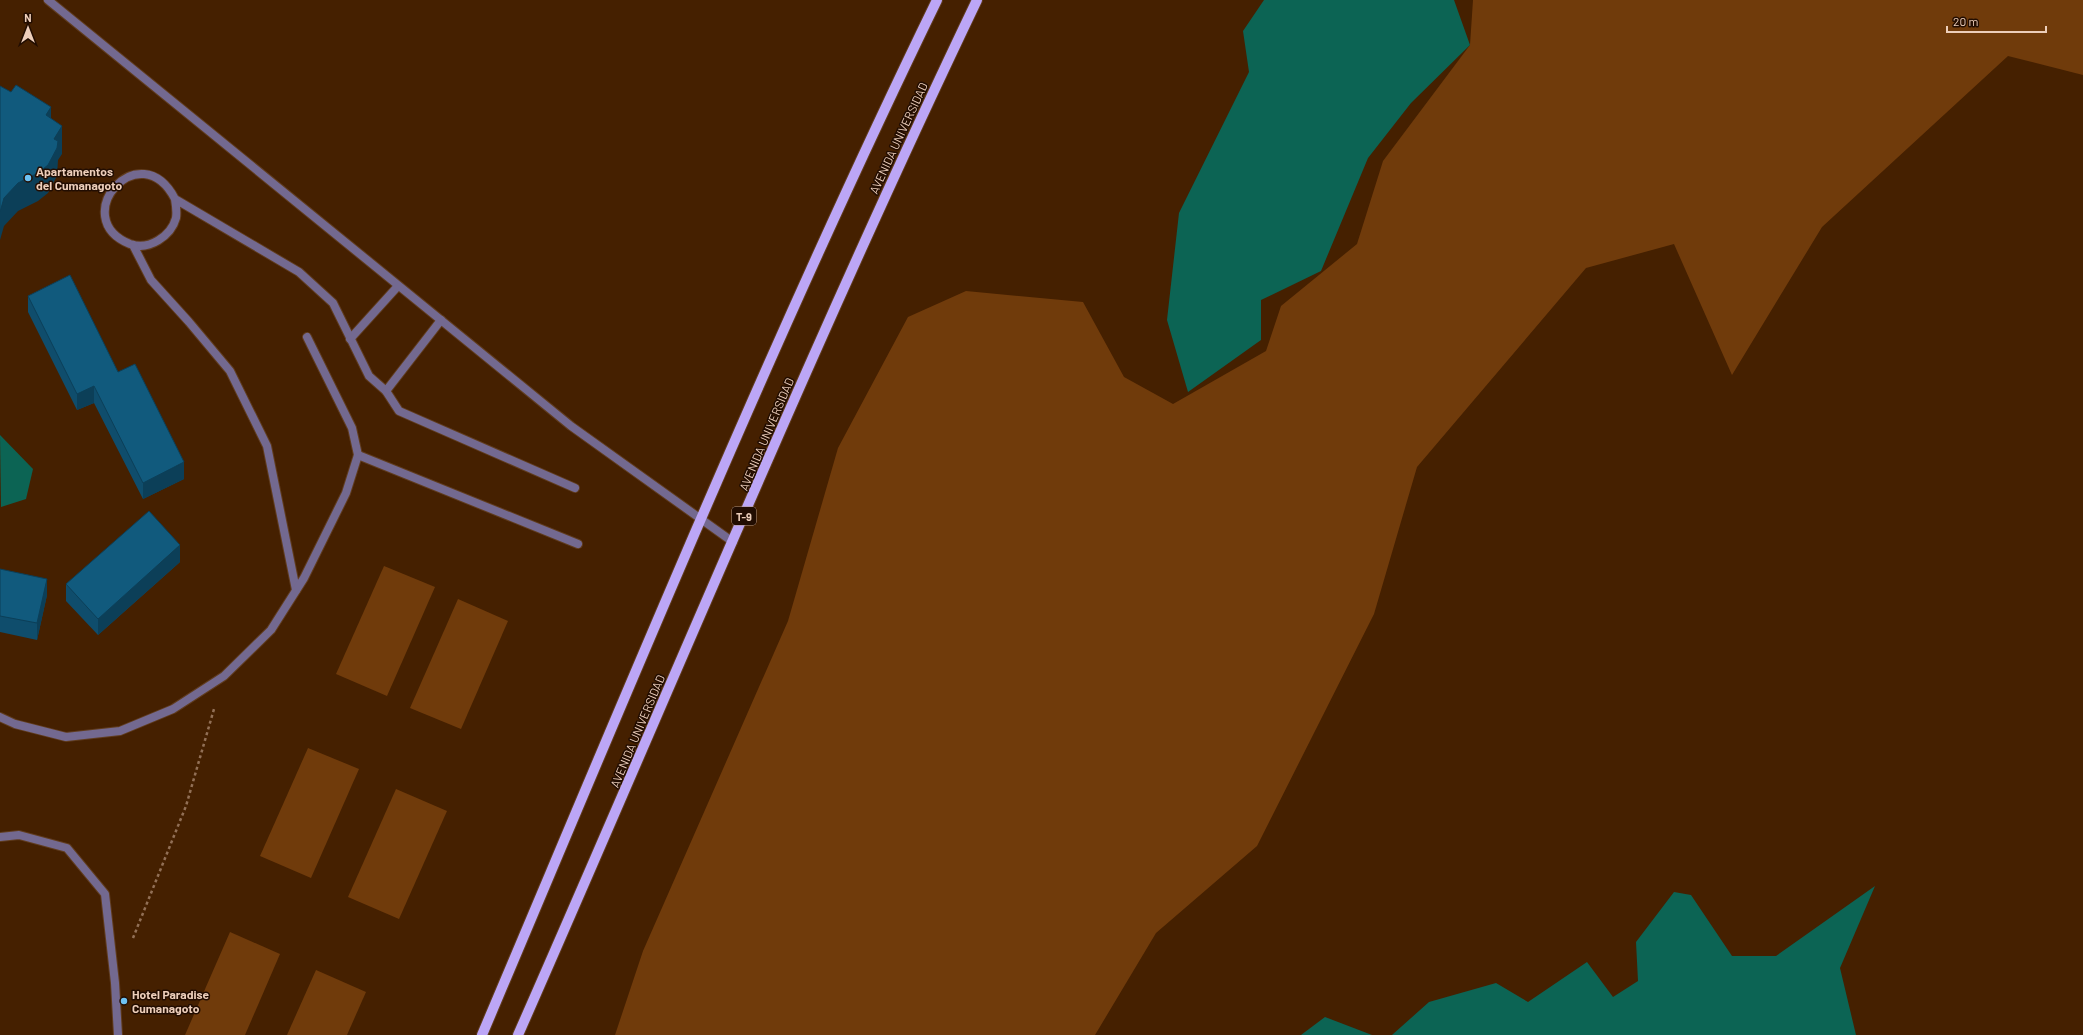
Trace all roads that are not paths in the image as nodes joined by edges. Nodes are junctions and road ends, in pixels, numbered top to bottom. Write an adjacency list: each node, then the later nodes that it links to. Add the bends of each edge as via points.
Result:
1 (48, 0): 6 (street)
2 (937, 0): 13 (main road, AVENIDA UNIVERSIDAD, via 796,298)
3 (976, 0): 14 (main road, AVENIDA UNIVERSIDAD / T-9, via 915,128)
4 (175, 199): 5 (street, via 176,217 167,234 151,244); 5 (street, via 169,188 149,175 136,174 124,178 114,186 107,196 106,221 112,232 121,240); 9 (street, via 299,272 333,303)
5 (133, 245): 16 (street, via 151,280 230,371 267,446)
6 (398, 286): 7 (street); 9 (street)
7 (441, 320): 10 (street); 13 (street, via 571,426)
8 (307, 338): 11 (street, via 352,428)
9 (350, 339): 10 (street, via 369,376)
10 (386, 391): 12 (street, via 399,412)
11 (358, 455): 15 (street); 16 (street, via 346,493)
12 (575, 488)
13 (701, 519): 14 (street); 20 (main road, AVENIDA UNIVERSIDAD)
14 (733, 542): 21 (main road, AVENIDA UNIVERSIDAD / T-9)
15 (578, 544)
16 (296, 590): 17 (street, via 271,630 224,676 173,709 120,731 66,737 14,724)
17 (0, 717)
18 (0, 837): 19 (street, via 19,835 67,848 105,894)
19 (118, 1035)
20 (482, 1035)
21 (518, 1035)

